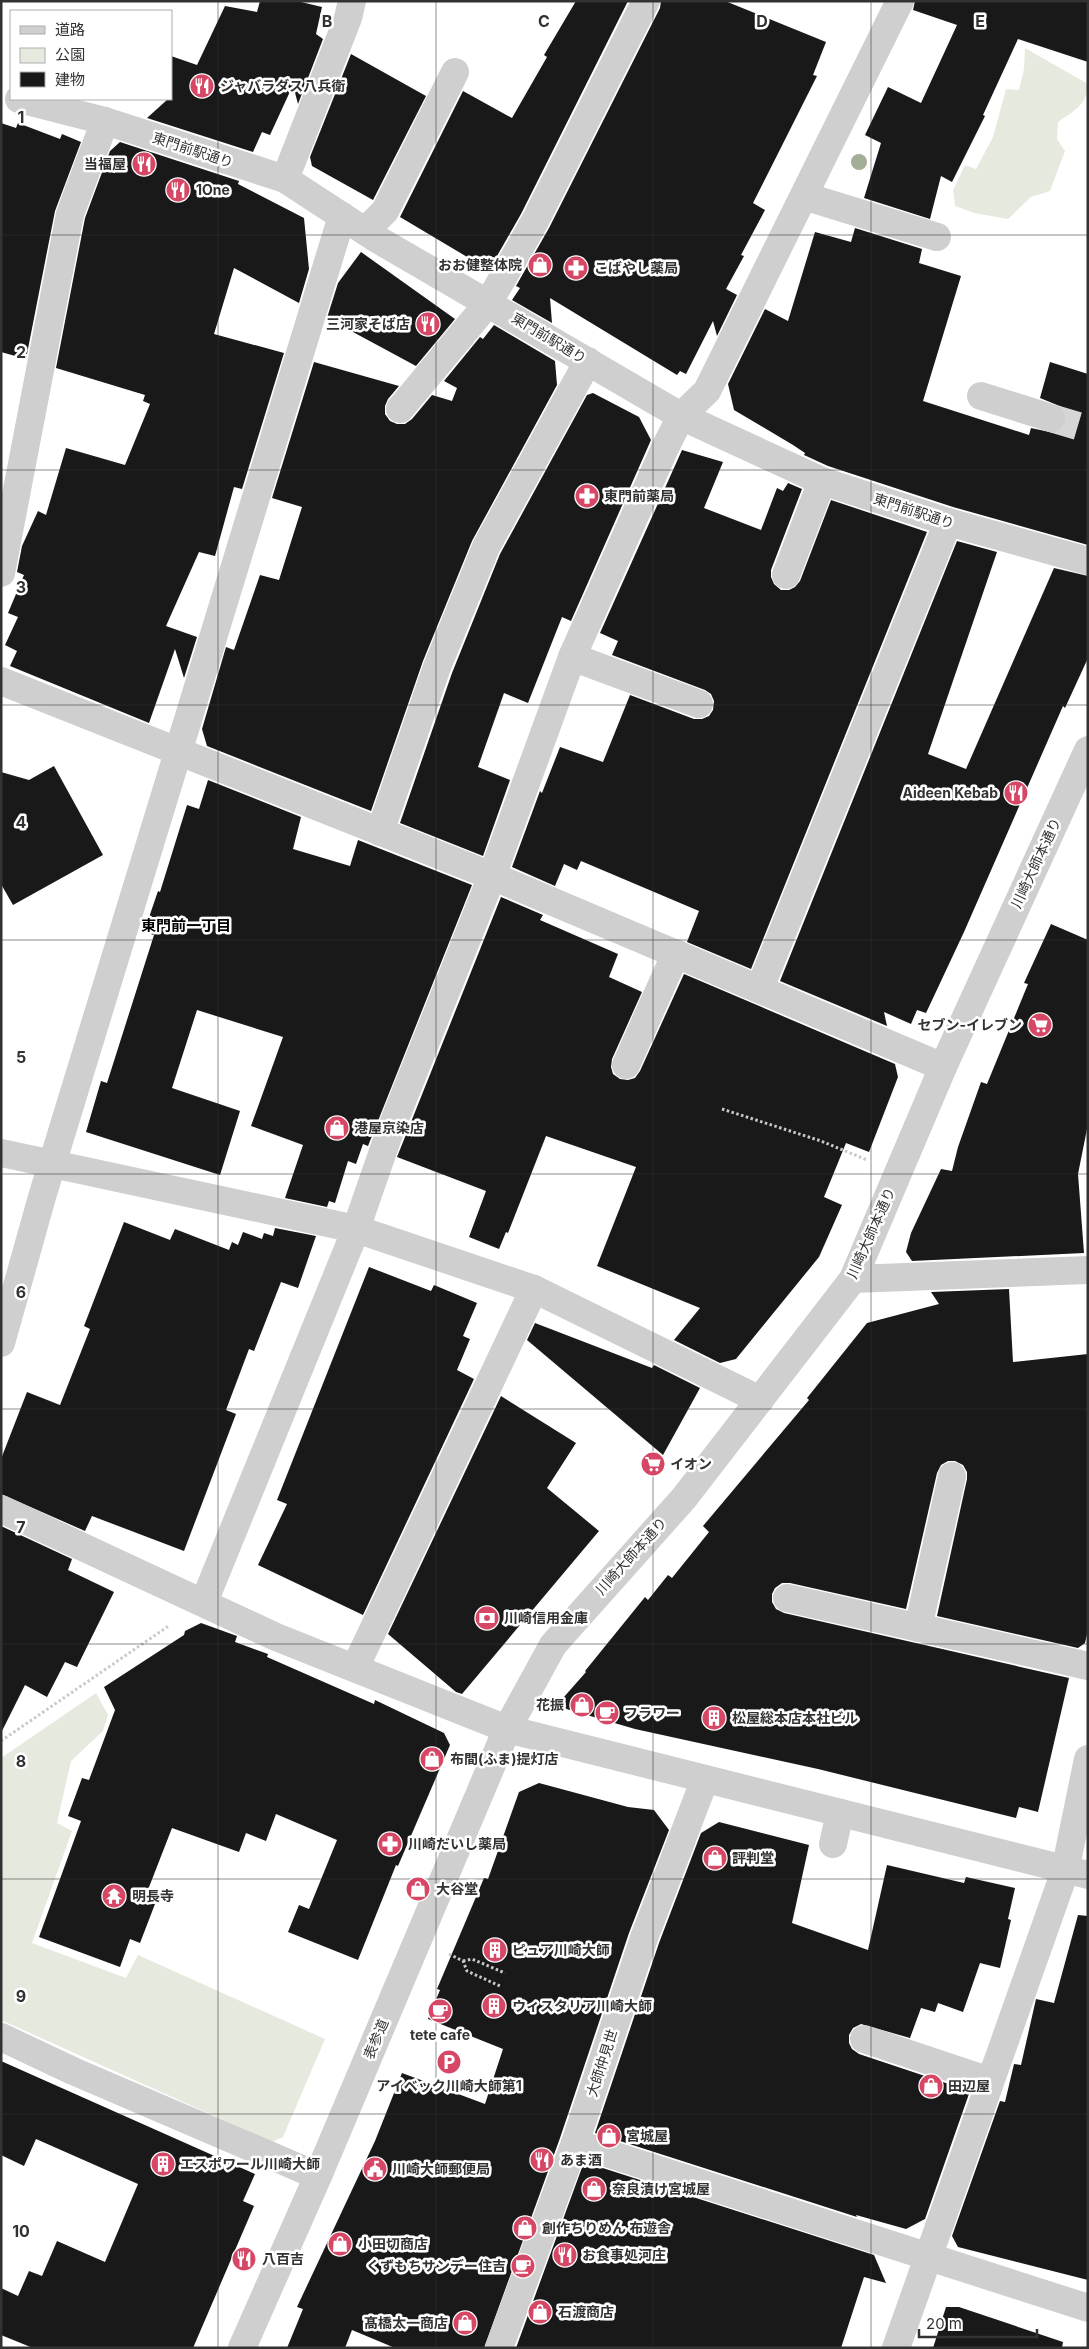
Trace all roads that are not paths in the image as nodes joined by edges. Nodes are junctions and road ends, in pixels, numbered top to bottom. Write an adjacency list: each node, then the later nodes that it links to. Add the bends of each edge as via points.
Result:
1 (352, 1): 7 (street)
2 (646, 1): 12 (street, via 535,221)
3 (900, 1): 8 (street)
4 (455, 72): 10 (street, via 385,211)
5 (24, 100): 6 (street, 東門前駅通り)
6 (104, 121): 7 (street, 東門前駅通り); 21 (street, via 70,214)
7 (286, 179): 9 (street, 東門前駅通り)
8 (804, 196): 11 (street); 16 (street, via 707,391)
9 (342, 216): 10 (street, 東門前駅通り); 27 (street)
10 (365, 231): 12 (street, 東門前駅通り)
11 (937, 237)
12 (488, 302): 13 (street, 東門前駅通り); 15 (street)
13 (588, 361): 16 (street, 東門前駅通り); 28 (street, via 486,547 437,668)
14 (981, 396): 17 (street)
15 (400, 409)
16 (681, 416): 18 (street, 東門前駅通り); 23 (street)
17 (1051, 418)
18 (822, 481): 19 (street, 東門前駅通り); 22 (street)
19 (948, 522): 20 (street, 東門前駅通り); 31 (street)
20 (1088, 561)
21 (1, 572)
22 (786, 575)
23 (572, 657): 25 (street); 29 (street)
24 (1, 680): 27 (street)
25 (699, 704)
26 (1088, 750): 33 (street, 川崎大師本通り)
27 (178, 751): 28 (street); 35 (street)
28 (380, 832): 29 (street)
29 (492, 876): 30 (street); 36 (street, via 389,1134)
30 (676, 953): 31 (street); 32 (street)
31 (760, 988): 33 (street)
32 (626, 1065)
33 (943, 1067): 38 (street, 川崎大師本通り)
34 (1, 1154): 35 (street)
35 (53, 1164): 36 (street); 40 (street)
36 (356, 1229): 39 (street); 45 (street)
37 (1088, 1270): 38 (street)
38 (853, 1279): 41 (street, 川崎大師本通り)
39 (534, 1289): 41 (street); 48 (street)
40 (1, 1343)
41 (760, 1400): 49 (street, 川崎大師本通り, via 684,1498 553,1644)
42 (952, 1476): 46 (street)
43 (1, 1509): 45 (street)
44 (787, 1598): 46 (street)
45 (204, 1602): 48 (street, via 276,1637)
46 (918, 1628): 47 (street)
47 (1088, 1666)
48 (355, 1668): 49 (street)
49 (507, 1729): 51 (street); 59 (street, 表参道)
50 (1088, 1759): 54 (street)
51 (705, 1779): 52 (street); 58 (street, 大師仲見世, via 644,1938)
52 (840, 1813): 53 (street); 54 (street)
53 (834, 1844)
54 (1077, 1873): 57 (street)
55 (1, 2037): 59 (street)
56 (864, 2038): 57 (street)
57 (990, 2081): 60 (street)
58 (575, 2143): 60 (street); 63 (street, 大師仲見世)
59 (318, 2176): 62 (street, 表参道)
60 (927, 2257): 61 (street); 64 (street)
61 (1088, 2308)
62 (242, 2348)
63 (499, 2348)
64 (896, 2348)

